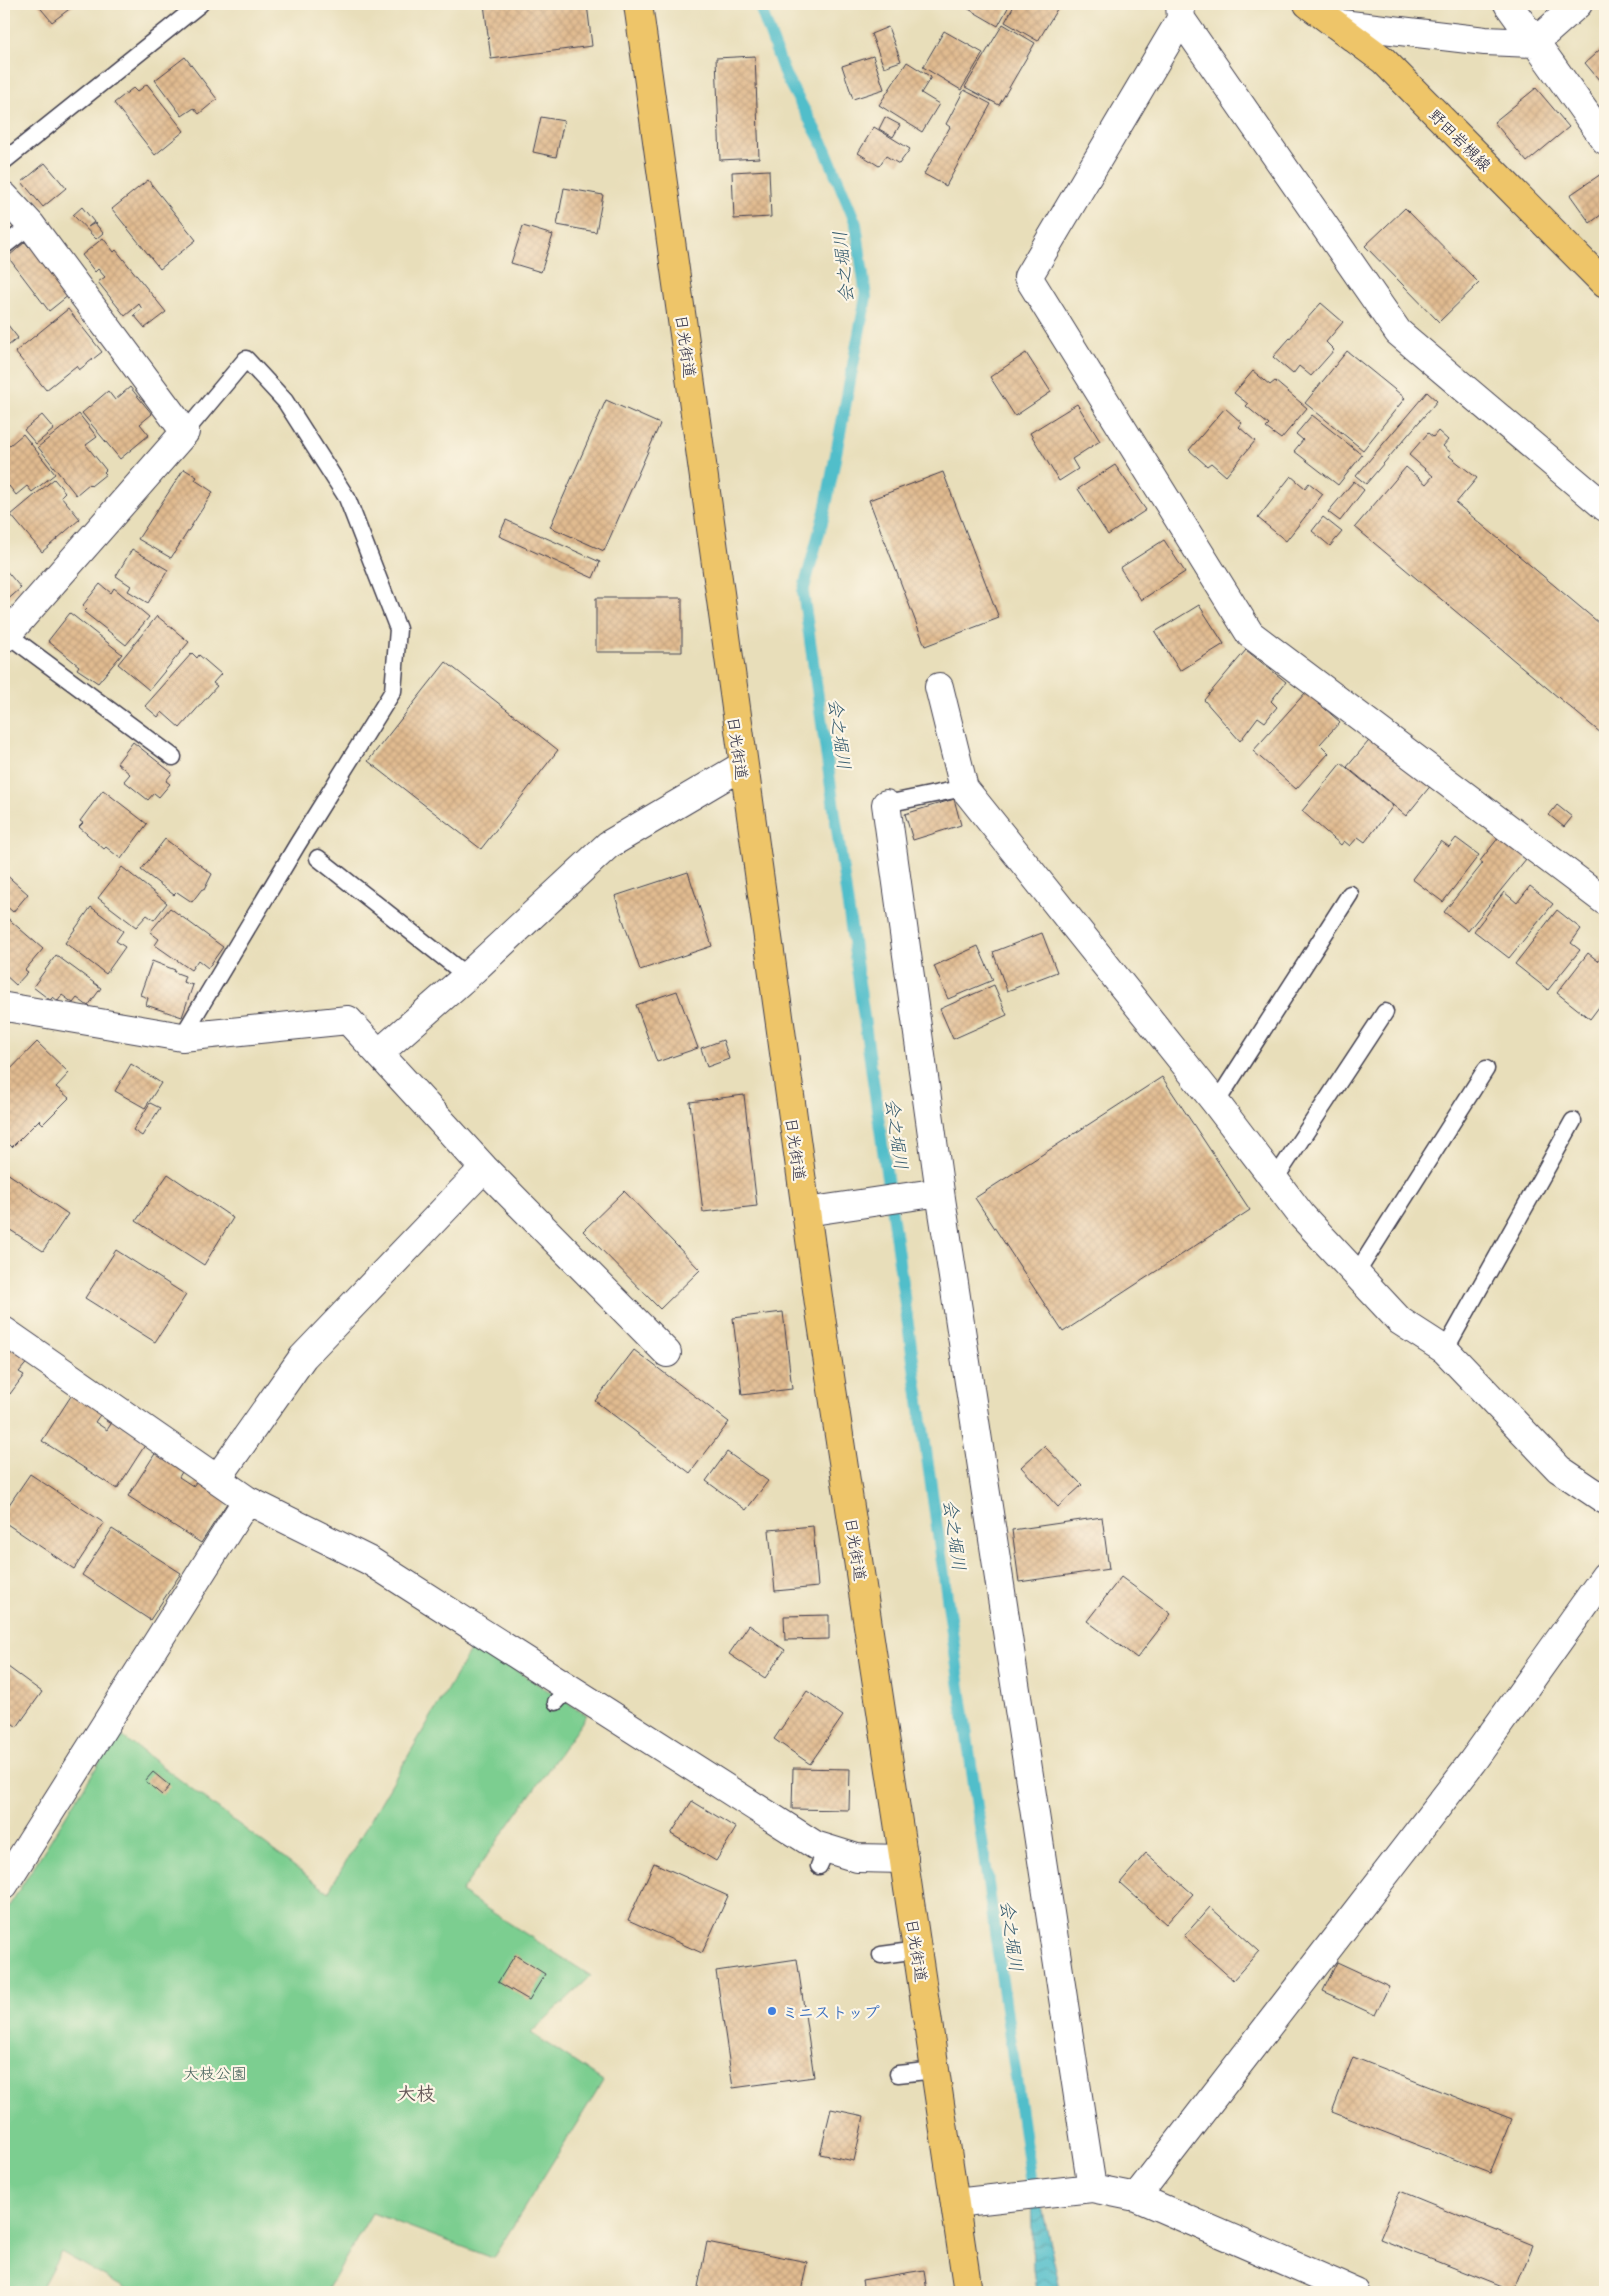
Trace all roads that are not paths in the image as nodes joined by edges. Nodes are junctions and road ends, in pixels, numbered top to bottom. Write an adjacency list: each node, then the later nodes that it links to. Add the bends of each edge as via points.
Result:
1 (200, 4): 10 (lane)
2 (638, 4): 20 (main road, 日光街道)
3 (1308, 4): 7 (main road, 野田岩槻線)
4 (1508, 4): 8 (street)
5 (1578, 4): 8 (street)
6 (1180, 11): 16 (street, via 1398,332); 25 (street, via 1028,278 1250,634)
7 (1333, 23): 8 (street, via 1485,41); 14 (main road, 野田岩槻線, via 1383,60)
8 (1534, 43): 9 (street)
9 (1605, 140)
10 (4, 161)
11 (4, 196): 12 (street)
12 (31, 225): 13 (lane); 15 (street)
13 (4, 246)
14 (1605, 284)
15 (185, 432): 17 (street); 29 (lane, via 246,360 285,401 347,498 398,628 394,691)
16 (1605, 507)
17 (5, 636): 19 (lane)
18 (938, 687): 21 (street)
19 (173, 757)
20 (742, 766): 26 (street, via 608,845); 37 (main road, 日光街道)
21 (964, 788): 22 (lane); 32 (street)
22 (886, 804): 36 (street)
23 (318, 858): 26 (lane)
24 (1350, 894): 32 (lane)
25 (1605, 901)
26 (467, 976): 30 (street)
27 (4, 1006): 29 (street)
28 (1385, 1012): 35 (lane)
29 (182, 1037): 30 (street, via 348,1020)
30 (379, 1053): 34 (street)
31 (1486, 1070): 38 (lane)
32 (1216, 1103): 35 (street)
33 (1573, 1121): 40 (lane)
34 (484, 1168): 41 (street); 42 (street, via 303,1357)
35 (1275, 1179): 38 (street, via 1302,1216)
36 (932, 1193): 37 (street); 52 (street)
37 (806, 1212): 46 (main road, 日光街道)
38 (1356, 1274): 40 (street, via 1400,1321)
39 (4, 1330): 42 (street)
40 (1446, 1350): 44 (street, via 1560,1469)
41 (667, 1353)
42 (217, 1479): 43 (street)
43 (247, 1500): 46 (street, via 370,1561 563,1695 816,1845 823,1857); 47 (street)
44 (1605, 1500)
45 (1605, 1576): 53 (street, via 1472,1762)
46 (904, 1860): 48 (main road, 日光街道)
47 (4, 1885)
48 (918, 1950): 49 (lane); 50 (main road, 日光街道)
49 (881, 1955)
50 (936, 2070): 51 (lane); 54 (main road, 日光街道)
51 (898, 2074)
52 (1084, 2189): 53 (street); 54 (street)
53 (1136, 2197): 56 (street)
54 (955, 2202): 55 (main road, 日光街道)
55 (968, 2292)
56 (1355, 2292)

